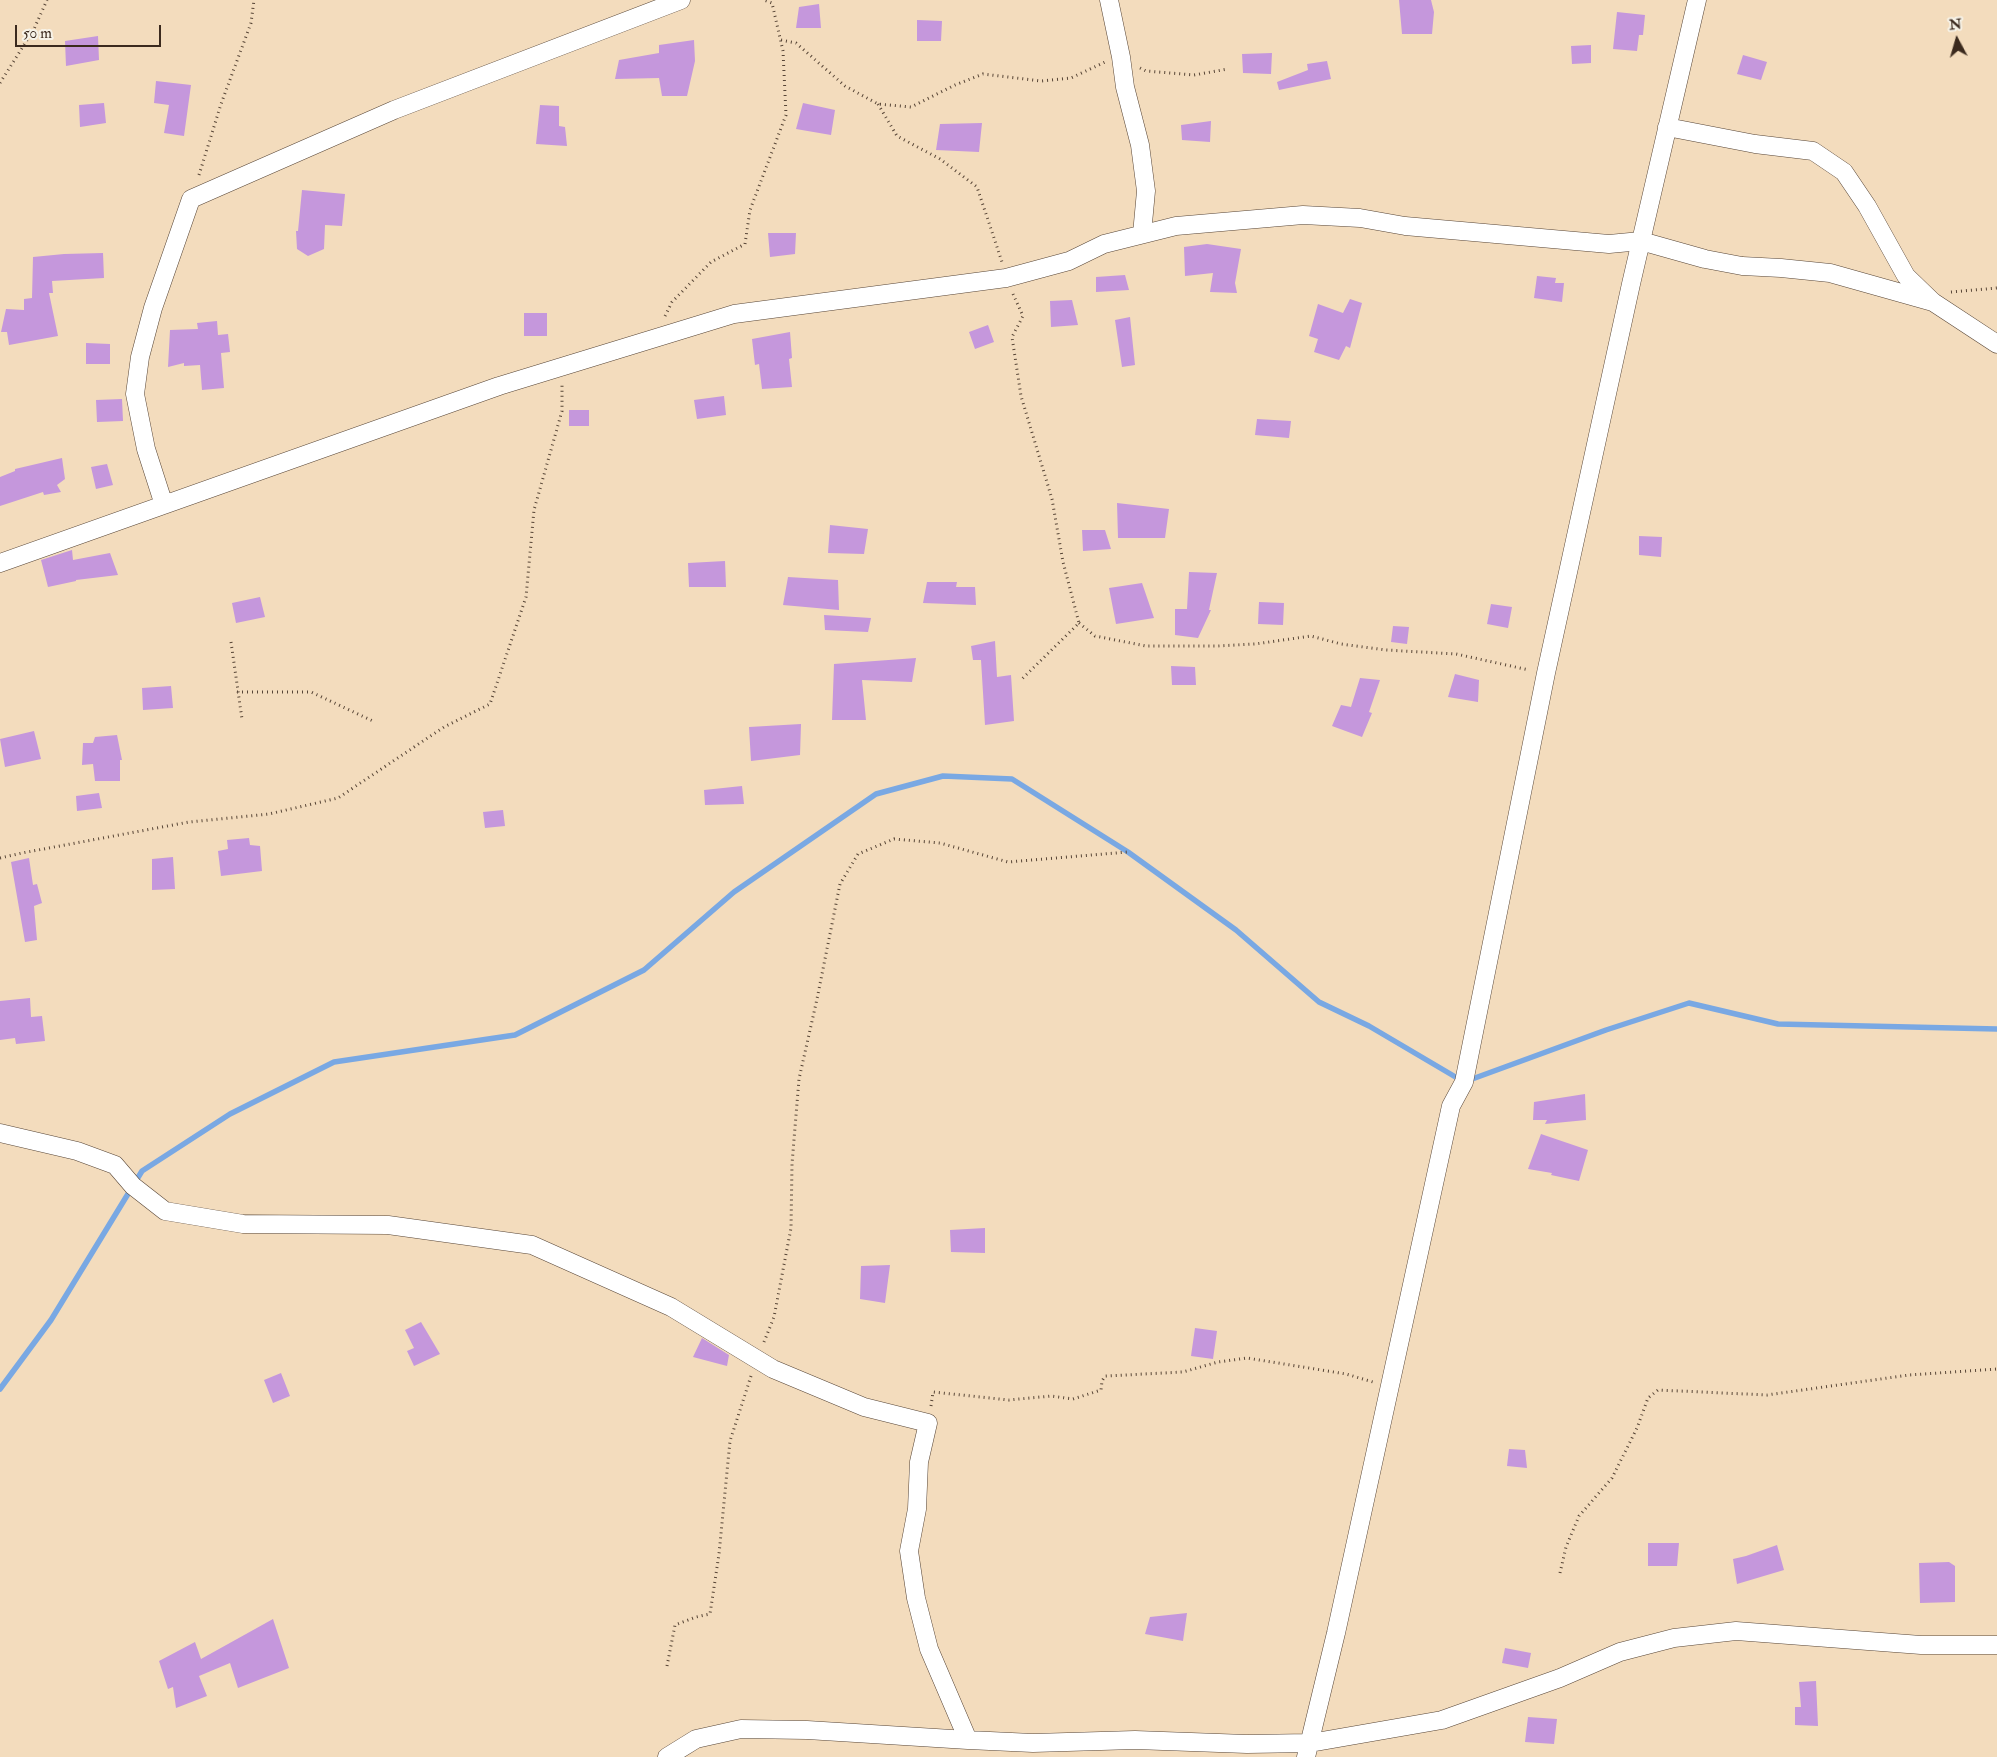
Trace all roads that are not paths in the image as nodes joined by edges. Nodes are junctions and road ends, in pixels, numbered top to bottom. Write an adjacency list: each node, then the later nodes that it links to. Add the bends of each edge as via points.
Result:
1 (680, 0): 9 (street, via 394,110 191,199 151,316 140,357 135,394 146,449)
2 (1109, 0): 5 (street, via 1125,87 1140,145 1146,191)
3 (1697, 0): 4 (street)
4 (1667, 127): 6 (street); 7 (street, via 1755,144 1814,151 1844,172 1906,276)
5 (1142, 234): 6 (street, via 1176,226 1303,215 1609,244); 9 (street, via 1104,244 1069,261 1006,278 734,314 499,386)
6 (1641, 242): 7 (street, via 1742,266 1830,273); 14 (street, via 1546,673 1464,1082 1451,1106)
7 (1928, 298): 8 (street)
8 (1997, 344)
9 (164, 505): 10 (street)
10 (0, 563)
11 (0, 1133): 13 (street, via 78,1151 115,1165 133,1186 165,1211 243,1224 388,1225 532,1245 671,1307 773,1369 864,1407 928,1423 919,1462 909,1551 916,1598 929,1649)
12 (1997, 1645): 14 (street, via 1921,1645 1736,1631 1674,1638 1620,1652 1560,1678 1442,1720)
13 (968, 1740): 14 (street, via 1033,1743 1135,1740); 15 (street, via 742,1729 696,1739)
14 (1308, 1750)
15 (667, 1757)

